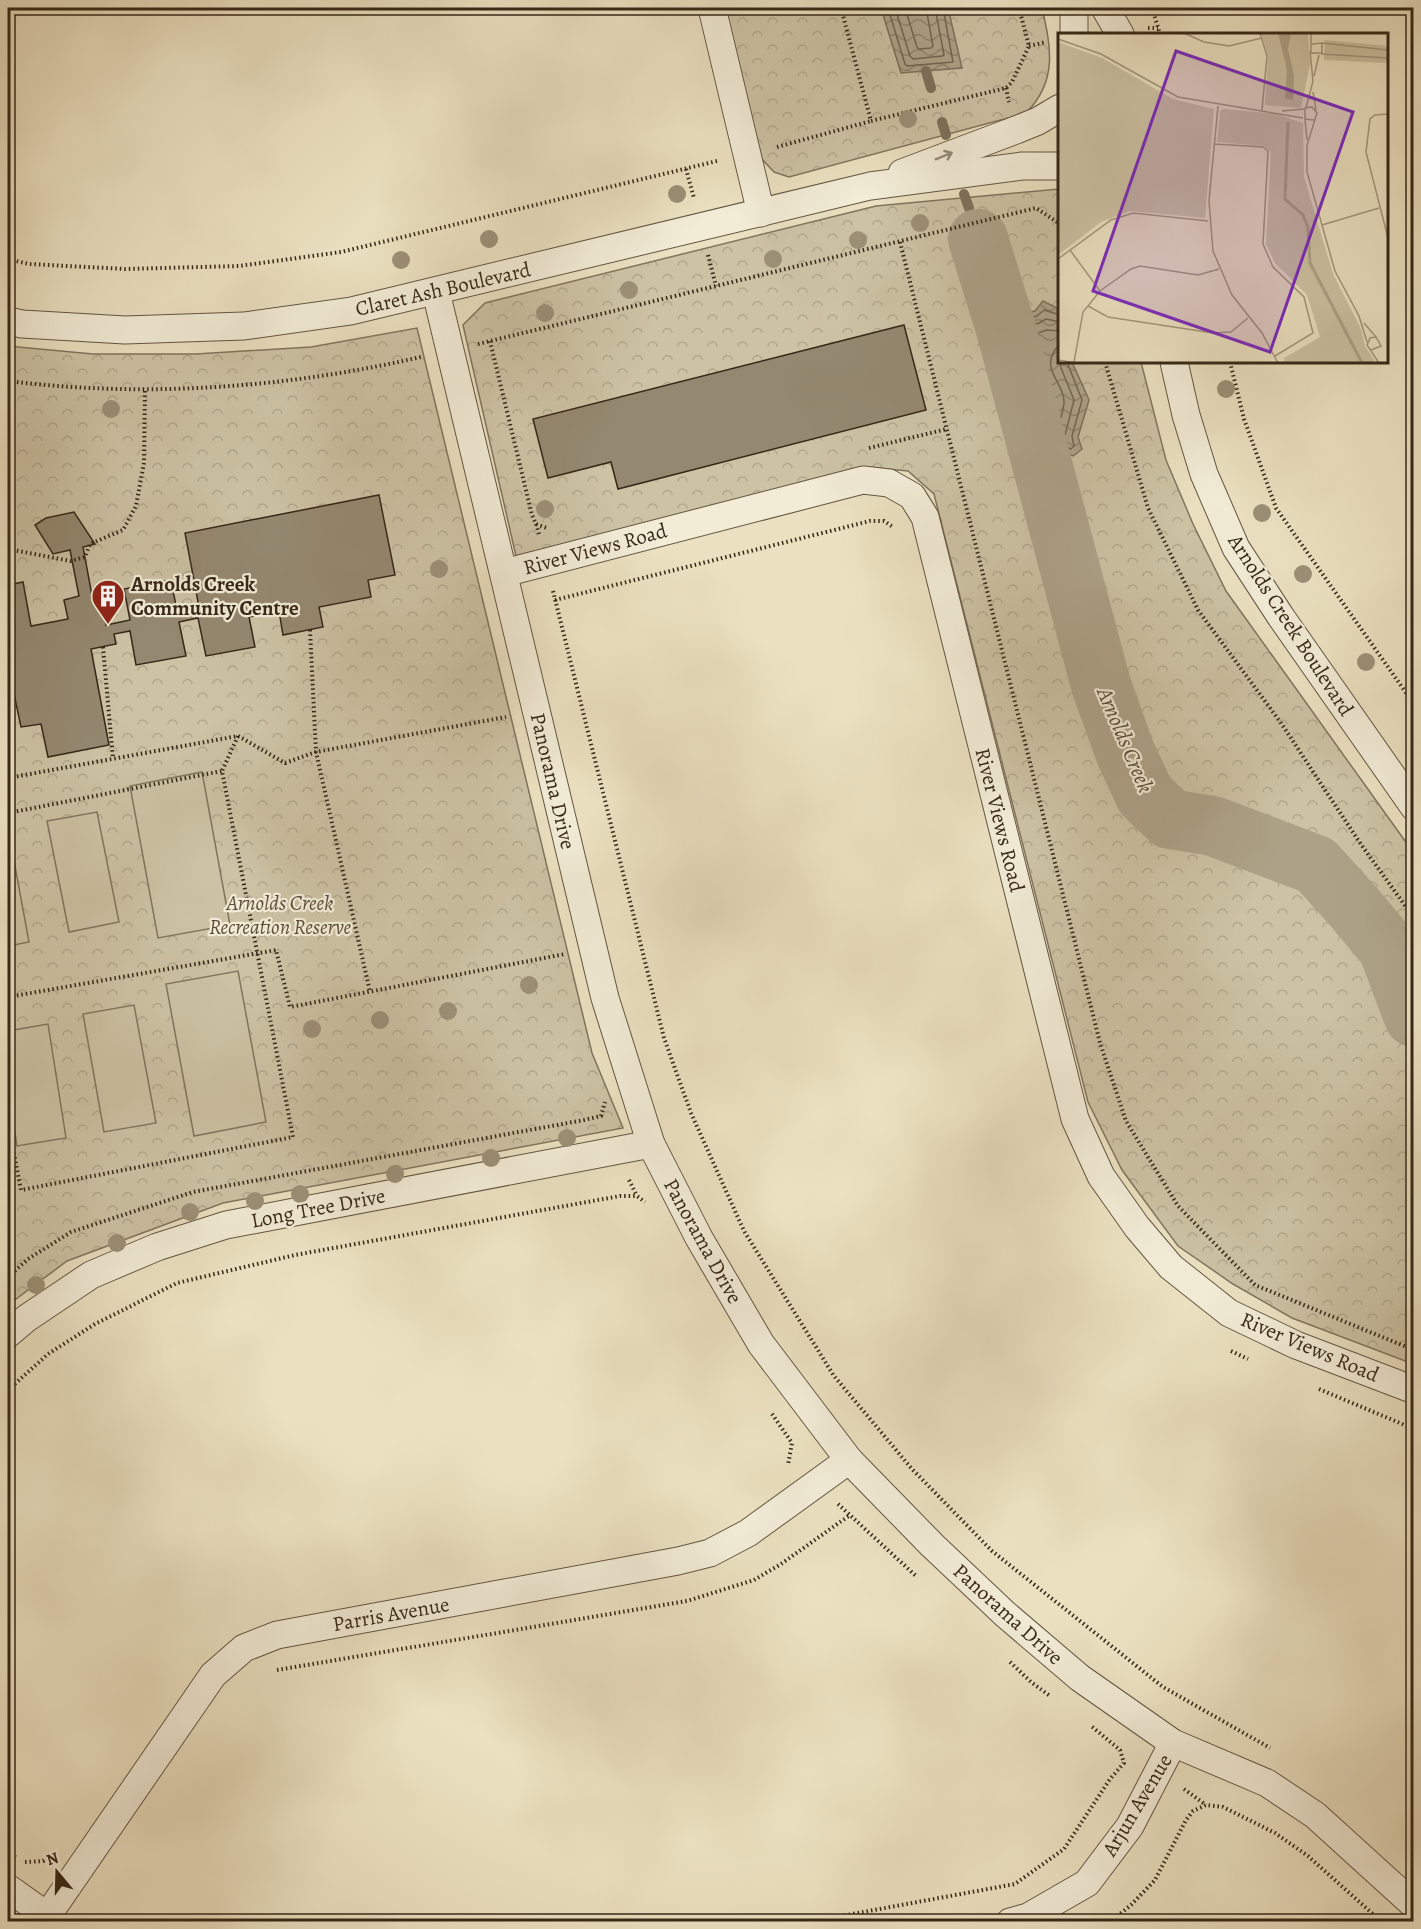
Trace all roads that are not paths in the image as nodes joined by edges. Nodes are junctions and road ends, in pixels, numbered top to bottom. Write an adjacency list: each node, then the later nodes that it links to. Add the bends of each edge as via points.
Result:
1 (712, 8): 9 (street)
2 (1074, 8): 4 (street)
3 (1106, 8): 5 (street)
4 (1074, 33)
5 (1119, 33)
6 (1058, 109): 8 (street, Claret Ash Boulevard, one-way to 6, via 1038,121)
7 (1058, 166): 8 (street, Claret Ash Boulevard, via 1022,166)
8 (870, 186): 9 (street, Claret Ash Boulevard)
9 (761, 213): 10 (street, Claret Ash Boulevard)
10 (436, 292): 11 (street, Claret Ash Boulevard, via 351,311 243,326 125,330); 13 (street, Panorama Drive)
11 (8, 321)
12 (1174, 363): 14 (street, Arnolds Creek Boulevard, via 1204,474 1236,548)
13 (504, 573): 15 (street, Panorama Drive, via 605,998); 17 (street, River Views Road, via 863,480 889,483 912,496 925,517 1075,1119 1101,1176 1171,1267 1229,1313 1296,1345)
14 (1413, 807)
15 (651, 1144): 16 (street, Long Tree Drive, via 226,1226 91,1275); 18 (street, Panorama Drive, via 699,1238 761,1344)
16 (8, 1334)
17 (1413, 1390)
18 (849, 1460): 19 (street, Panorama Drive, via 1005,1614 1080,1678); 22 (street, Parris Avenue, via 748,1533 710,1553 277,1635 244,1648 213,1675)
19 (1173, 1743): 21 (street, Panorama Drive, via 1267,1783 1316,1815); 23 (street, Arjun Avenue, via 1130,1826 1088,1883 1028,1917)
20 (8, 1888): 22 (street)
21 (1413, 1905)
22 (44, 1918)
23 (1010, 1922)

